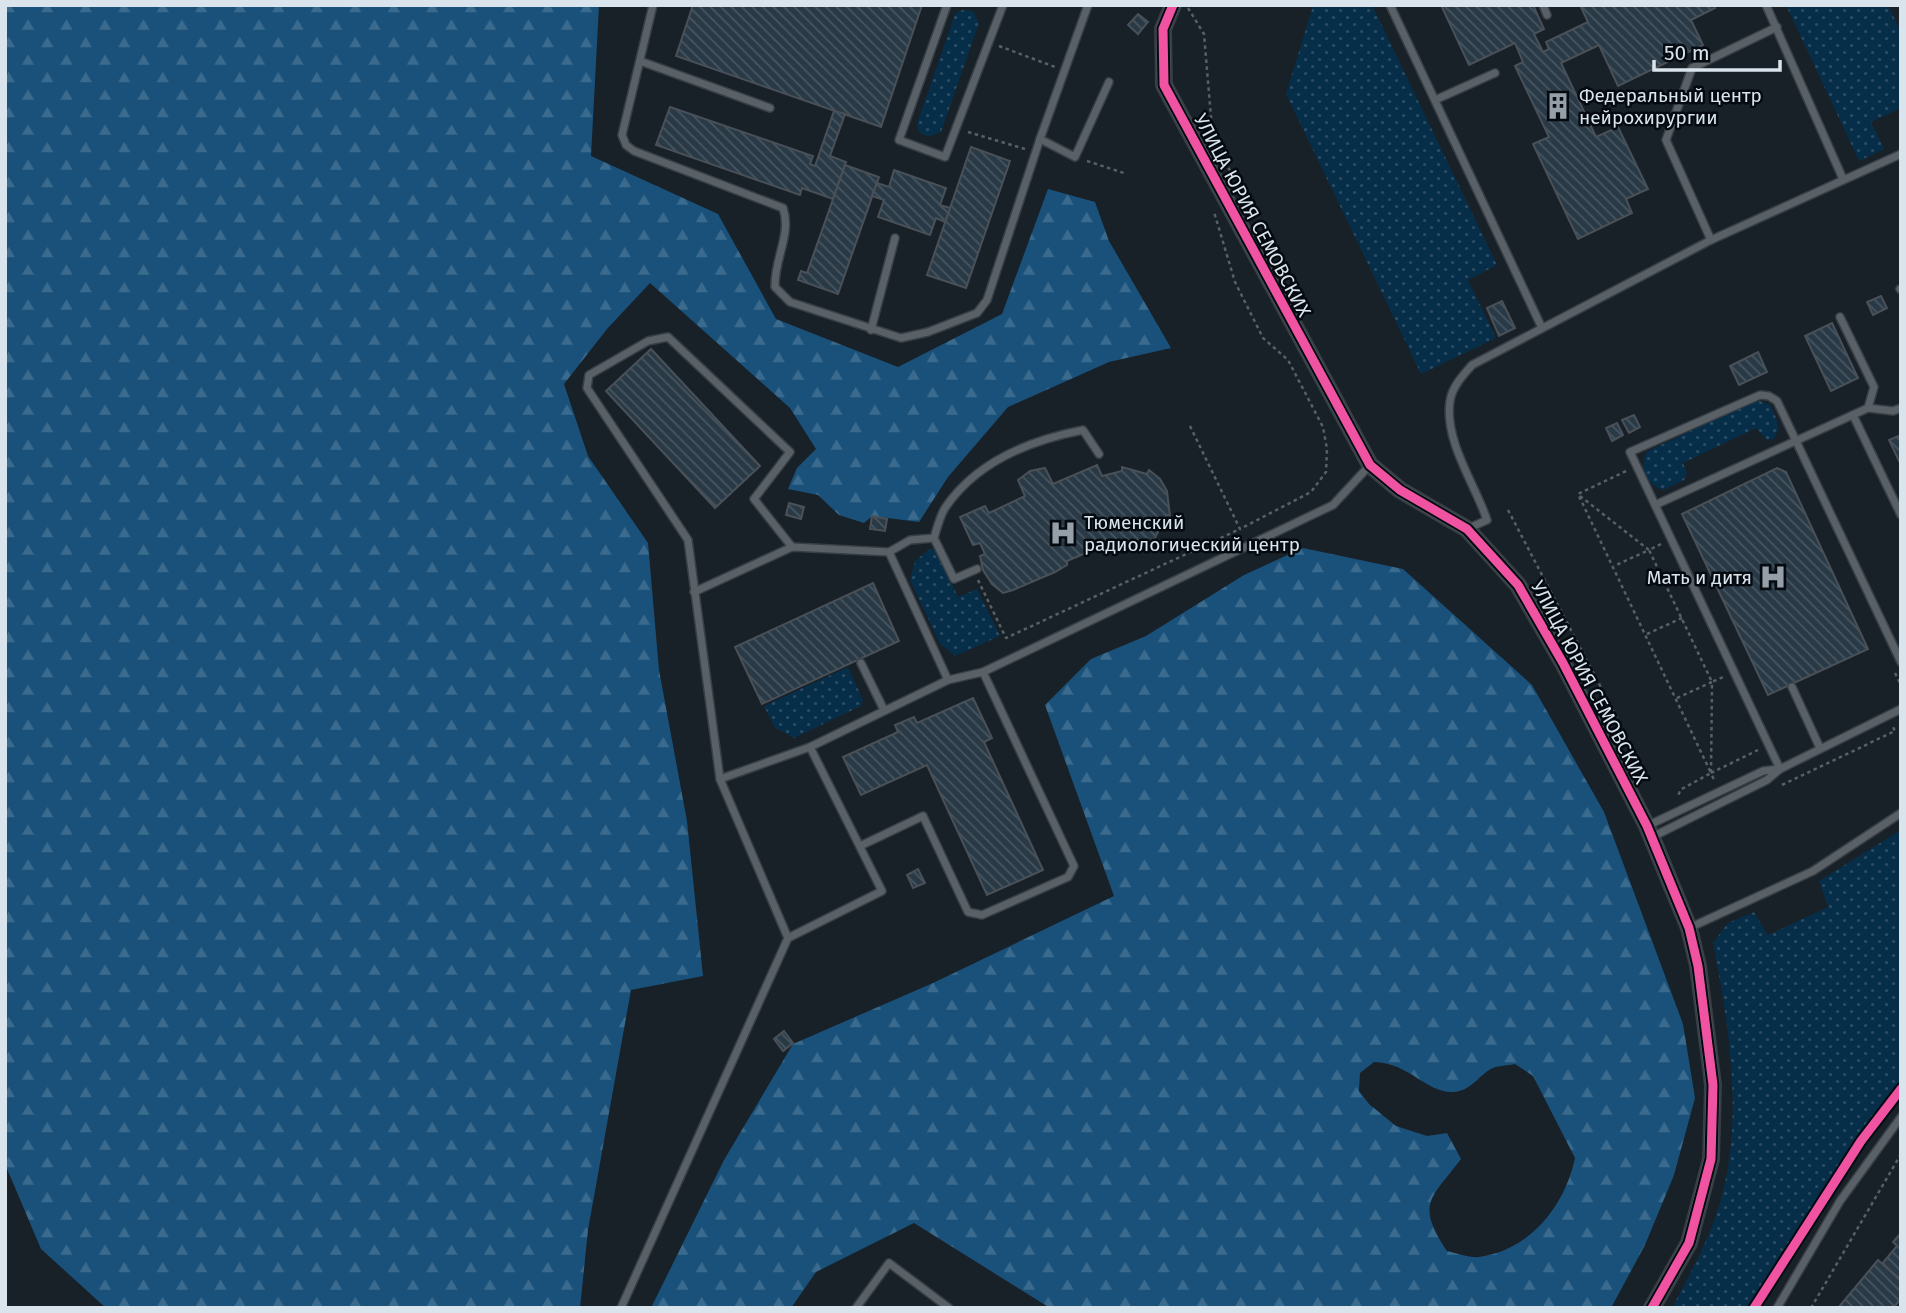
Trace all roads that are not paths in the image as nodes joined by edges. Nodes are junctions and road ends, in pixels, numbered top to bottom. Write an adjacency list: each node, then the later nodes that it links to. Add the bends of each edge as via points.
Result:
1 (653, 5): 11 (lane)
2 (947, 5): 3 (lane, via 899,140 945,157)
3 (1003, 5)
4 (1088, 5): 16 (lane)
5 (1172, 5): 29 (street, УЛИЦА ЮРИЯ СЕМОВСКИХ, via 1163,29 1164,85)
6 (1390, 5): 14 (lane)
7 (1543, 5): 9 (lane)
8 (1766, 5): 10 (lane)
9 (1547, 15)
10 (1777, 27): 18 (lane); 20 (lane, via 1692,68 1666,141)
11 (640, 61): 15 (lane); 23 (lane, via 622,135 626,145 783,208 788,222 774,270 775,287 790,302)
12 (1495, 73): 14 (lane)
13 (1109, 82): 16 (lane, via 1075,157)
14 (1435, 100): 22 (lane)
15 (770, 108)
16 (1040, 139): 23 (lane, via 987,300 977,313 901,338)
17 (1901, 154): 18 (lane)
18 (1843, 179): 20 (lane)
19 (895, 238): 23 (lane)
20 (1711, 240): 22 (lane)
21 (1840, 317): 24 (lane, via 1874,387)
22 (1542, 328): 32 (lane, via 1472,365 1459,379 1450,401 1454,439 1487,520)
23 (871, 330)
24 (1868, 408): 25 (lane); 26 (lane)
25 (1901, 408)
26 (1853, 415): 27 (lane); 31 (lane)
27 (1796, 441): 30 (lane); 30 (lane, via 1777,401 1760,395 1629,452); 38 (lane)
28 (1099, 453): 33 (lane, via 1083,430 1047,437 982,469 945,509)
29 (1370, 465): 32 (street, УЛИЦА ЮРИЯ СЕМОВСКИХ, via 1400,490); 41 (lane, via 1333,505)
30 (1655, 505): 48 (lane)
31 (1901, 515)
32 (1468, 529): 51 (street, УЛИЦА ЮРИЯ СЕМОВСКИХ, via 1518,585)
33 (934, 538): 35 (lane, via 910,541); 36 (lane, via 954,579)
34 (792, 547): 35 (lane); 37 (lane); 37 (lane, via 754,499 790,452 668,337 648,341 589,375 587,388 688,540)
35 (889, 552): 42 (lane)
36 (975, 570)
37 (694, 592): 49 (lane)
38 (1897, 646): 39 (lane)
39 (1901, 662)
40 (861, 663): 45 (lane)
41 (984, 672): 42 (lane); 52 (lane, via 1074,866 1068,877 982,915 968,912 923,816)
42 (948, 680): 45 (lane)
43 (1792, 687): 47 (lane)
44 (1901, 709): 47 (lane)
45 (884, 710): 46 (lane)
46 (810, 747): 49 (lane); 52 (lane)
47 (1820, 748): 48 (lane)
48 (1780, 769): 51 (lane, via 1767,780); 51 (lane, via 1763,771)
49 (720, 779): 54 (lane)
50 (1901, 813): 53 (lane, via 1813,870)
51 (1649, 832): 53 (street, УЛИЦА ЮРИЯ СЕМОВСКИХ)
52 (860, 846): 54 (lane, via 882,891)
53 (1689, 928): 59 (street, УЛИЦА ЮРИЯ СЕМОВСКИХ, via 1713,1085 1711,1159 1689,1243)
54 (789, 938): 56 (lane)
55 (1901, 1117): 60 (lane, via 1840,1201)
56 (621, 1308)
57 (856, 1308): 58 (lane, via 889,1263)
58 (949, 1308)
59 (1652, 1308)
60 (1777, 1308)

